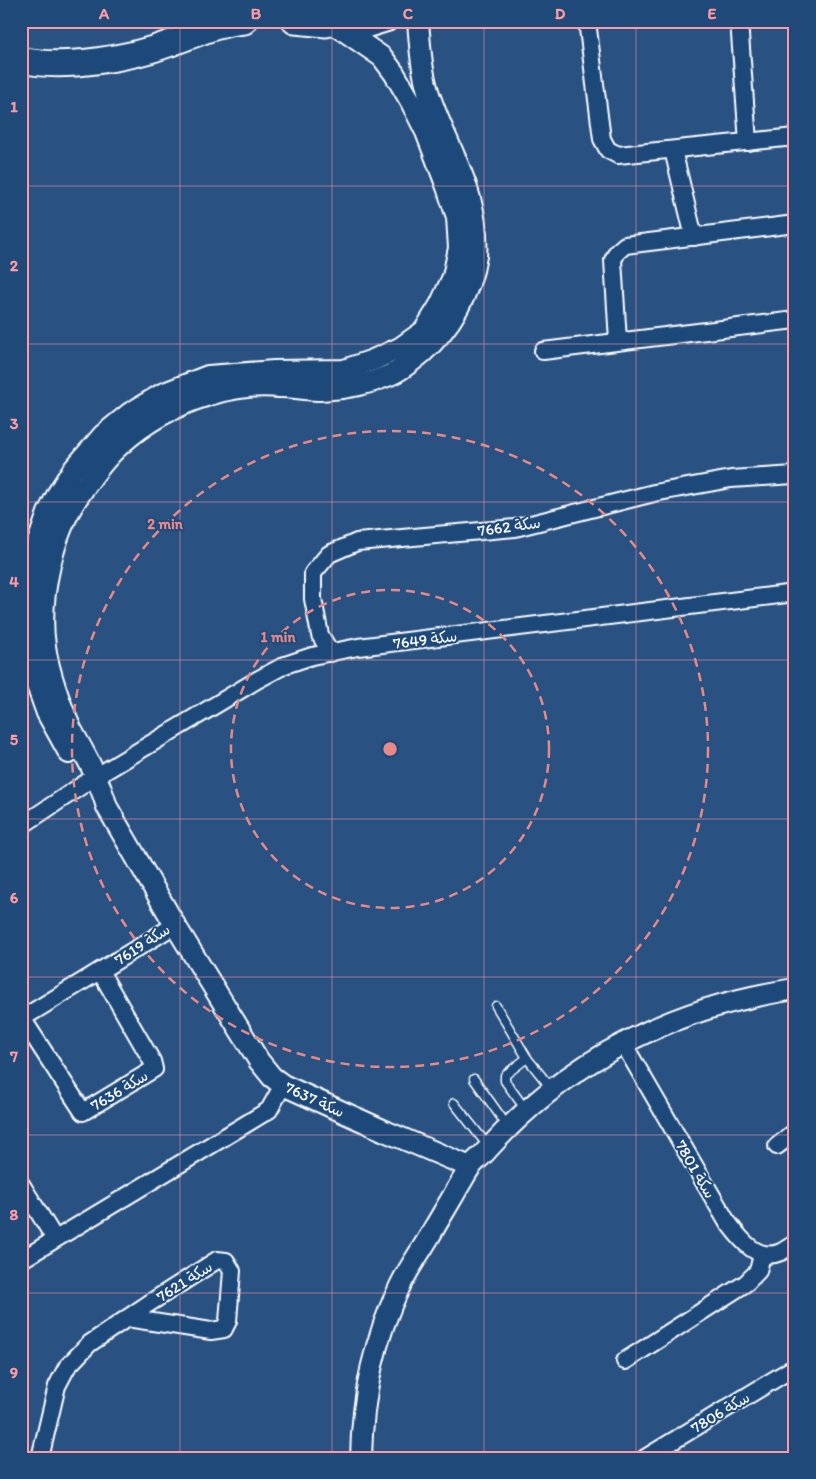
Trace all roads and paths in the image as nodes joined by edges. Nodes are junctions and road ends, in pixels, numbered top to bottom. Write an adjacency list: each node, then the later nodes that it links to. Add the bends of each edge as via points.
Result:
1 (188, 21): 9 (main road, via 182,26 109,48 66,51)
2 (244, 21): 10 (main road, via 204,30 129,56 72,63)
3 (294, 21): 8 (main road)
4 (387, 21): 8 (street, via 364,28)
5 (418, 21): 22 (street, via 421,62 428,91 465,179 475,216 477,254 457,312 438,338 392,374 341,389 250,387 210,395 149,422 118,446 96,471 71,506 61,530 48,568 44,614 44,644 49,667 70,726 87,757)
6 (587, 21): 13 (street, via 602,139 608,150 618,155)
7 (739, 21): 12 (street)
8 (329, 24): 22 (street, via 382,57 426,132 448,186 456,216 459,248 452,277 424,331 400,348 344,370 208,376 162,394 130,413 103,435 72,471 48,512 32,560 27,645 47,713)
9 (21, 45)
10 (21, 60)
11 (795, 137): 12 (street)
12 (748, 142): 13 (street)
13 (673, 150): 15 (street)
14 (795, 224): 15 (street)
15 (694, 237): 17 (street, via 625,246 617,252 613,260)
16 (795, 320): 17 (street)
17 (618, 341): 18 (street)
18 (543, 350)
19 (795, 476): 21 (street, سكة 7662, via 731,480 654,493 515,528 357,542 329,554 313,573 313,599 320,635)
20 (795, 593): 21 (street, سكة 7649)
21 (331, 653): 22 (street, سكة 7649, via 285,665)
22 (91, 779): 23 (street, سكة 7649); 24 (street, سكة 7619, via 96,796 107,807)
23 (21, 826)
24 (175, 925): 25 (street, سكة 7619); 32 (street, سكة 7637, via 259,1061)
25 (100, 972): 28 (street, سكة 7619); 28 (street, سكة 7636, via 154,1069 82,1112)
26 (795, 988): 29 (street, via 718,1005 673,1020)
27 (496, 1006): 30 (lane)
28 (22, 1019)
29 (623, 1043): 33 (street); 44 (street, سكة 7801, via 726,1220 750,1248)
30 (527, 1058): 33 (lane); 35 (lane, via 505,1075 505,1081)
31 (474, 1079): 36 (lane)
32 (283, 1085): 40 (street, سكة 7637); 42 (street, via 269,1110)
33 (553, 1089): 35 (street)
34 (454, 1103): 39 (lane)
35 (526, 1111): 36 (street)
36 (508, 1127): 39 (street)
37 (795, 1132): 38 (street)
38 (777, 1146)
39 (490, 1147): 40 (street)
40 (470, 1167): 50 (street, via 400,1285 378,1340 368,1379)
41 (21, 1184): 42 (street)
42 (55, 1239): 45 (street)
43 (795, 1244): 44 (street, via 779,1253)
44 (762, 1255): 47 (street, via 758,1271 746,1283)
45 (21, 1260)
46 (127, 1318): 46 (street, سكة 7621, via 217,1260 226,1261 232,1271 228,1321 224,1329 211,1331); 49 (street, سكة 7621, via 90,1344 67,1367 57,1386)
47 (625, 1361)
48 (795, 1367): 51 (street, سكة 7806)
49 (45, 1456)
50 (361, 1458)
51 (645, 1458)

